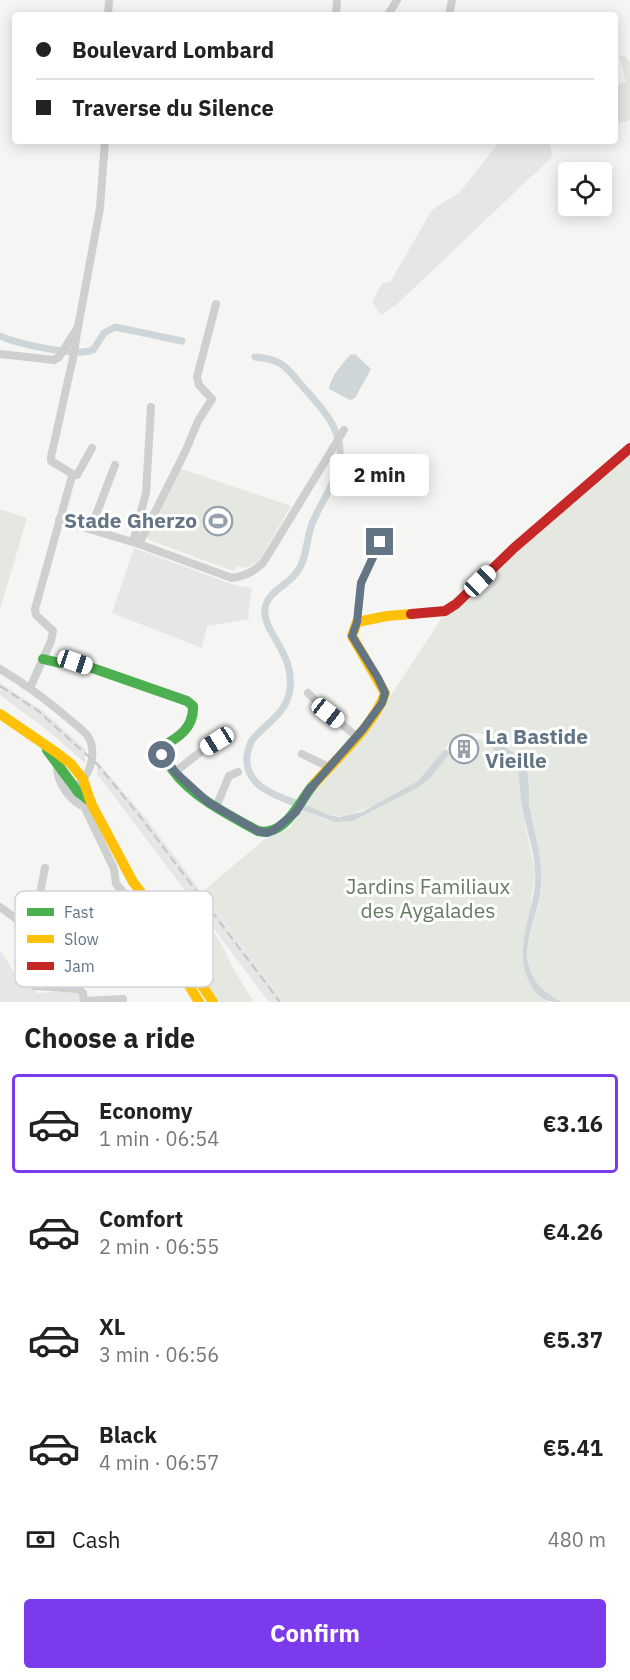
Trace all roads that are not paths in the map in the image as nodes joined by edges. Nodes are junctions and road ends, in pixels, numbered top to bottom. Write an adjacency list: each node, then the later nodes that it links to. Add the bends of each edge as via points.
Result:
1 (105, 144): 3 (street, via 100,208 78,327)
2 (216, 304): 14 (street, via 197,377 212,399)
3 (71, 345): 4 (street, via 54,360); 10 (street, via 73,358 51,461)
4 (0, 354)
5 (151, 407): 14 (street, via 146,494)
6 (344, 430): 14 (street, via 263,562 253,572 232,578)
7 (92, 448): 10 (street, via 77,475)
8 (630, 448): 15 (street, via 456,604 445,611)
9 (115, 465): 12 (street)
10 (72, 476): 11 (street)
11 (59, 520): 12 (street); 16 (street, via 35,609 36,615 53,631)
12 (91, 528): 14 (street)
13 (380, 542): 15 (street, via 361,583)
14 (136, 543)
15 (357, 622): 21 (street, via 352,636 385,693)
16 (43, 659): 18 (street); 27 (street, via 75,662 193,706 195,715 187,729 161,747 162,755)
17 (0, 669): 18 (street)
18 (30, 688): 29 (street, via 81,729 90,741 91,763)
19 (308, 693): 21 (street)
20 (0, 714): 23 (street)
21 (357, 736): 26 (street)
22 (217, 741): 27 (street)
23 (41, 742): 25 (street); 29 (street, via 71,764)
24 (302, 754): 26 (street)
25 (60, 767): 29 (street, via 67,766); 30 (street); 31 (street, via 58,774 67,793 76,802)
26 (329, 767): 32 (street, via 296,812 267,833)
27 (175, 772): 32 (street)
28 (238, 772): 32 (street, via 229,776)
29 (83, 780): 30 (street); 31 (street)
30 (78, 792): 31 (street)
31 (88, 804): 35 (street, via 114,869 116,884); 36 (street)
32 (216, 807)
33 (45, 868): 34 (street)
34 (40, 891)
35 (122, 891)
36 (141, 891)
37 (0, 907): 38 (street)
38 (15, 918)
39 (50, 987): 43 (street, via 79,989)
40 (191, 987): 44 (street)
41 (202, 987): 45 (street)
42 (123, 999): 43 (street)
43 (84, 1001)
44 (199, 1002)
45 (213, 1002)

